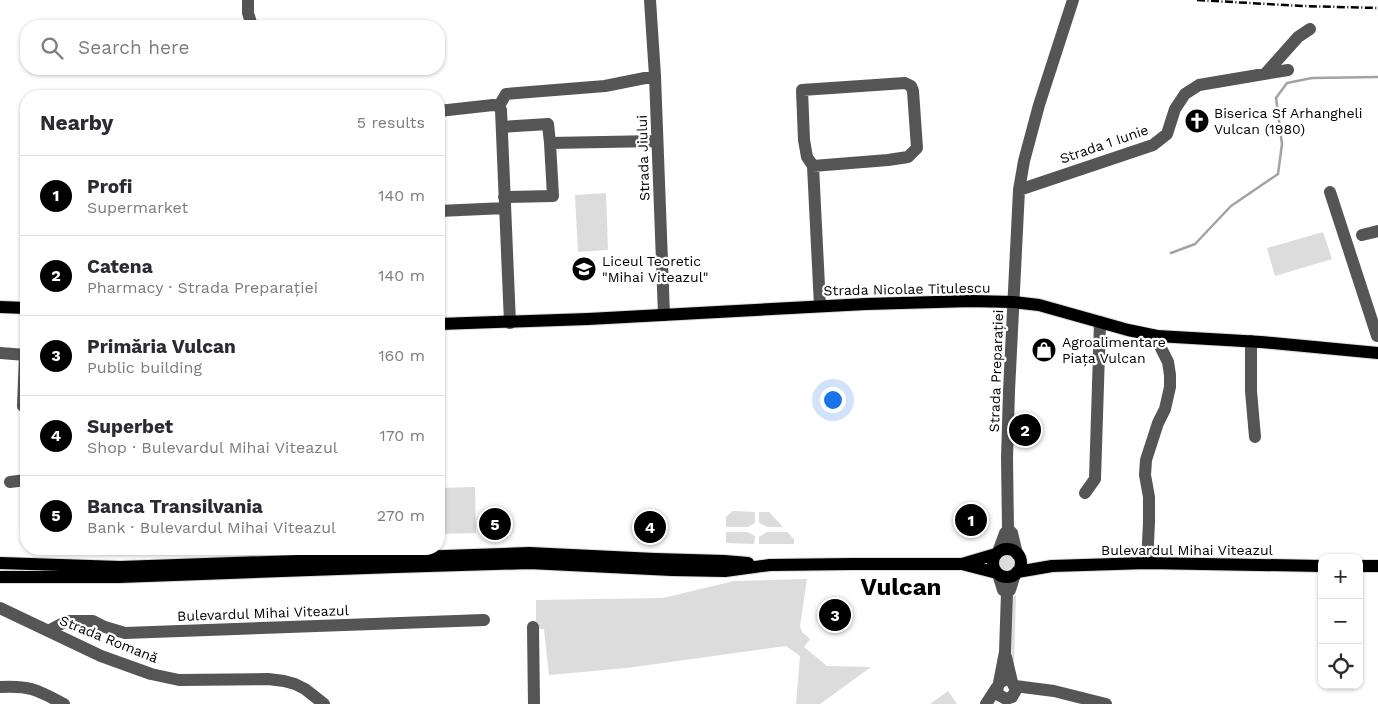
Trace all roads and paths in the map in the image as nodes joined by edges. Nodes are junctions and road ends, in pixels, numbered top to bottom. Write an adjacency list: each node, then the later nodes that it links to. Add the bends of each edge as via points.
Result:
1 (248, 0): 4 (street)
2 (650, 0): 8 (street, Strada Jiului)
3 (1072, 5): 15 (street, Strada Preparației, via 1039,106)
4 (250, 20)
5 (1310, 30): 7 (street, via 1298,36)
6 (1288, 70): 7 (street, Strada 1 Iunie)
7 (1265, 74): 15 (street, Strada 1 Iunie, via 1199,85 1185,94 1175,109 1168,134 1153,146)
8 (655, 76): 9 (street, via 605,86 506,94); 12 (street, Strada Jiului)
9 (499, 106): 10 (street); 11 (street)
10 (445, 110)
11 (502, 127): 13 (street, via 548,124); 17 (street)
12 (657, 141): 13 (street); 25 (street, Strada Jiului)
13 (550, 143): 17 (street, via 553,196)
14 (813, 166): 14 (street, via 908,157 917,148 914,91 911,86 905,83 802,90 807,157); 22 (street)
15 (1019, 190): 21 (street, Strada Preparației)
16 (1330, 192): 30 (street)
17 (505, 203): 18 (street); 26 (street)
18 (445, 210)
19 (1378, 231): 20 (street)
20 (1362, 235)
21 (1014, 302): 22 (main road, Strada Nicolae Titulescu); 27 (main road, Strada Nicolae Titulescu, via 1039,304); 39 (street, Strada Preparației)
22 (820, 306): 25 (main road, Strada Nicolae Titulescu)
23 (0, 308): 24 (main road)
24 (20, 308)
25 (664, 315): 26 (main road, Strada Nicolae Titulescu)
26 (510, 322): 28 (main road, Strada Nicolae Titulescu)
27 (1100, 322): 29 (main road, Strada Nicolae Titulescu); 38 (street, via 1095,479)
28 (445, 324)
29 (1156, 336): 31 (main road, Strada Nicolae Titulescu); 43 (street, via 1168,362 1170,387 1146,460 1149,497)
30 (1378, 336): 33 (street, Strada Nicolae Titulescu)
31 (1251, 341): 33 (main road, Strada Nicolae Titulescu); 35 (street)
32 (0, 353): 34 (street)
33 (1375, 353)
34 (20, 355)
35 (1255, 437)
36 (20, 481): 37 (street)
37 (10, 482)
38 (1085, 493)
39 (1008, 529): 40 (street, Strada Preparației); 41 (street, Strada Preparației)
40 (997, 553): 41 (main road, via 1009,549); 44 (main road); 50 (main road, via 993,564)
41 (1018, 554): 46 (main road, Bulevardul Mihai Viteazul); 51 (main road, via 1020,563)
42 (0, 563): 45 (main road, via 120,568 528,553 724,561)
43 (1147, 563): 46 (main road, Bulevardul Mihai Viteazul); 47 (main road, Bulevardul Mihai Viteazul)
44 (962, 564): 45 (main road); 50 (main road)
45 (770, 566): 52 (main road, via 725,572 520,563 119,577)
46 (1052, 566): 51 (main road, Bulevardul Mihai Viteazul)
47 (1318, 566)
48 (1363, 566): 49 (main road)
49 (1378, 566)
50 (998, 573): 51 (main road, via 1008,577); 53 (street)
51 (1016, 573): 53 (street)
52 (0, 577)
53 (1007, 593): 58 (street)
54 (0, 608): 57 (street, Strada Romană)
55 (484, 620): 57 (street, Bulevardul Mihai Viteazul, via 125,633 93,621 67,621)
56 (533, 627): 64 (street)
57 (48, 631): 63 (street, Strada Romană, via 150,674 179,680 284,681 305,689)
58 (1005, 652): 59 (street); 61 (street)
59 (998, 685): 61 (street, via 1007,680); 65 (street)
60 (0, 686): 62 (street, via 31,688)
61 (1007, 693): 66 (street, via 1054,691)
62 (64, 704)
63 (324, 704)
64 (534, 704)
65 (986, 704)
66 (1105, 704)

